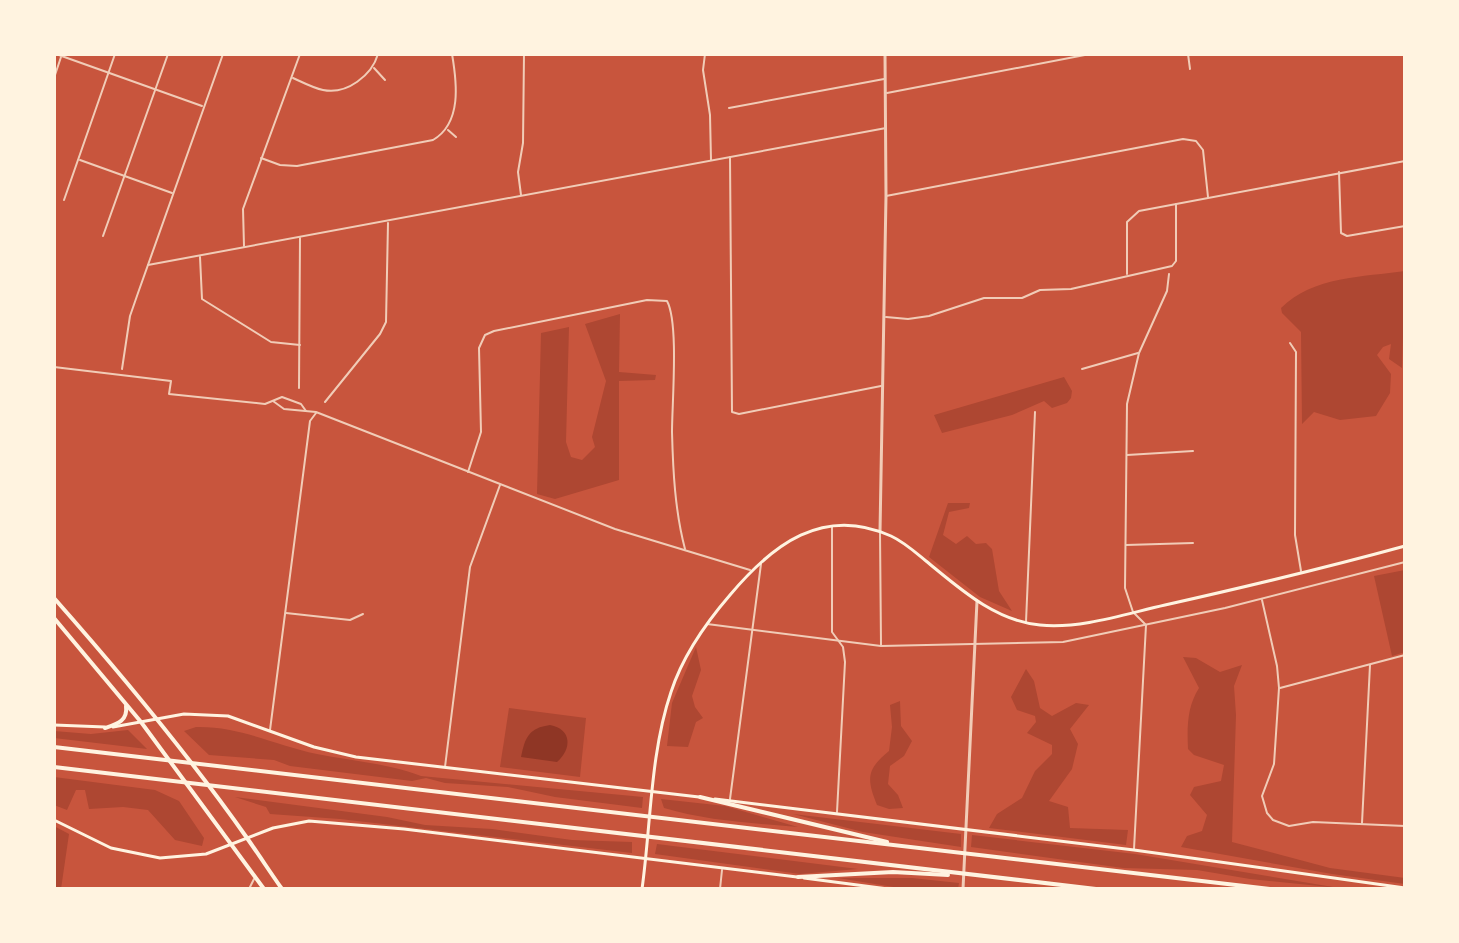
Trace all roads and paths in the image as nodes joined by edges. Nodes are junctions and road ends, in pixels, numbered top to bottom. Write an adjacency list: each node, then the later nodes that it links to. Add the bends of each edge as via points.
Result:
1 (56, 54): 13 (street)
2 (115, 54): 16 (street)
3 (168, 54): 21 (street)
4 (223, 54): 23 (street)
5 (300, 54): 17 (street)
6 (378, 54): 14 (street)
7 (452, 54): 26 (street, via 455,108)
8 (524, 54): 36 (street, via 518,172)
9 (705, 54): 31 (street)
10 (885, 54): 19 (street)
11 (1090, 54): 22 (street)
12 (1188, 54): 15 (street)
13 (62, 56): 16 (street); 18 (street)
14 (373, 67): 17 (street, via 364,78 331,90); 20 (street)
15 (1190, 69)
16 (109, 73): 21 (street); 30 (street)
17 (292, 77): 29 (street)
18 (54, 78)
19 (885, 79): 22 (street); 24 (street)
20 (385, 80)
21 (156, 89): 23 (street); 34 (street)
22 (886, 94): 25 (street)
23 (204, 107): 35 (street)
24 (729, 108)
25 (886, 128): 28 (street); 37 (street)
26 (448, 129): 27 (street); 29 (street, via 425,142 297,166)
27 (456, 137)
28 (730, 157): 31 (street); 57 (street, via 732,412)
29 (261, 158): 45 (street, via 243,209)
30 (78, 159): 34 (street); 39 (street)
31 (711, 160): 36 (street)
32 (1405, 161): 33 (street)
33 (1339, 172): 38 (street); 42 (street, via 1341,233)
34 (125, 175): 35 (street); 43 (street)
35 (173, 193): 47 (street)
36 (522, 196): 41 (street)
37 (886, 196): 38 (street, via 1183,139 1196,141 1203,150); 50 (street)
38 (1208, 197): 40 (street)
39 (64, 200)
40 (1176, 204): 48 (street, via 1139,211 1127,222); 48 (street, via 1175,264)
41 (388, 221): 44 (street); 60 (street, via 386,322)
42 (1405, 226)
43 (103, 236)
44 (300, 237): 45 (street); 52 (street)
45 (244, 248): 46 (street)
46 (200, 256): 47 (street); 52 (street, via 202,299 271,342)
47 (148, 265): 55 (street, via 130,316)
48 (1127, 274): 50 (street, via 1022,298 984,298 922,318)
49 (1169, 274): 53 (street, via 1167,291)
50 (884, 317): 57 (street)
51 (1290, 343): 77 (street, via 1296,352 1295,535)
52 (300, 345): 58 (street)
53 (1139, 353): 56 (street); 65 (street, via 1127,404)
54 (54, 367): 59 (street, via 171,381 169,394)
55 (122, 369)
56 (1082, 369)
57 (882, 386): 69 (street)
58 (299, 388)
59 (273, 401): 61 (street, via 284,409); 61 (street, via 282,397)
60 (325, 402)
61 (306, 411): 62 (street)
62 (316, 412): 66 (street); 82 (street, via 310,421)
63 (1035, 412): 85 (street)
64 (1193, 451): 65 (street)
65 (1126, 455): 71 (street)
66 (468, 472): 67 (street); 73 (street, via 481,432 478,356 485,335 647,300 667,301 676,503)
67 (500, 485): 73 (street); 103 (street, via 470,567)
68 (832, 526): 69 (main road); 74 (main road, via 795,537); 89 (street, via 832,632)
69 (880, 532): 80 (main road); 91 (street)
70 (1193, 543): 71 (street)
71 (1125, 545): 81 (street, via 1125,588)
72 (1405, 546): 77 (main road)
73 (685, 549): 76 (street)
74 (761, 561): 76 (main road); 88 (street)
75 (1405, 562): 79 (street)
76 (751, 571): 86 (main road)
77 (1301, 572): 81 (main road)
78 (54, 598): 96 (highway)
79 (1262, 599): 87 (street); 94 (street)
80 (977, 601): 85 (main road); 90 (street)
81 (1133, 612): 85 (main road, via 1069,625); 87 (street)
82 (286, 613): 83 (street, via 350,620); 100 (street)
83 (363, 614)
84 (54, 618): 95 (highway)
85 (1026, 623)
86 (706, 624): 88 (street); 104 (main road, via 671,692)
87 (1146, 625): 90 (street, via 1063,642); 115 (street)
88 (753, 631): 89 (street); 106 (street)
89 (837, 641): 91 (street); 107 (street, via 845,662)
90 (975, 645): 91 (street); 111 (street)
91 (881, 646)
92 (1405, 655): 93 (street)
93 (1370, 665): 94 (street); 109 (street)
94 (1279, 688): 109 (street, via 1274,764 1262,796 1267,813 1289,826)
95 (125, 703): 97 (highway); 99 (highway, via 125,718)
96 (157, 718): 97 (main road); 100 (main road, via 228,716); 112 (highway)
97 (141, 722): 99 (main road); 113 (highway)
98 (54, 725): 99 (main road)
99 (105, 728)
100 (270, 730): 103 (main road, via 356,757)
101 (54, 747): 114 (highway)
102 (54, 767): 118 (highway)
103 (445, 768): 104 (main road)
104 (653, 794): 105 (main road); 116 (main road)
105 (700, 797): 106 (main road); 114 (highway)
106 (730, 800): 107 (main road)
107 (837, 813): 111 (main road)
108 (54, 820): 113 (main road, via 111,848 143,856 184,858)
109 (1362, 824): 110 (street)
110 (1405, 826)
111 (966, 829): 115 (main road); 130 (street)
112 (248, 839): 113 (main road); 116 (main road, via 309,821); 125 (highway)
113 (232, 845): 119 (highway)
114 (925, 849): 132 (highway)
115 (1134, 850): 122 (main road)
116 (646, 857): 117 (main road); 126 (main road)
117 (722, 867): 120 (main road); 127 (street)
118 (984, 876): 120 (highway, via 893,872); 131 (highway)
119 (255, 877): 123 (street); 124 (highway)
120 (798, 877): 121 (main road)
121 (836, 882): 128 (street); 129 (main road)
122 (1405, 888)
123 (249, 889)
124 (264, 889)
125 (282, 889)
126 (642, 889)
127 (720, 889)
128 (836, 889)
129 (888, 889)
130 (963, 889)
131 (1096, 889)
132 (1270, 889)

